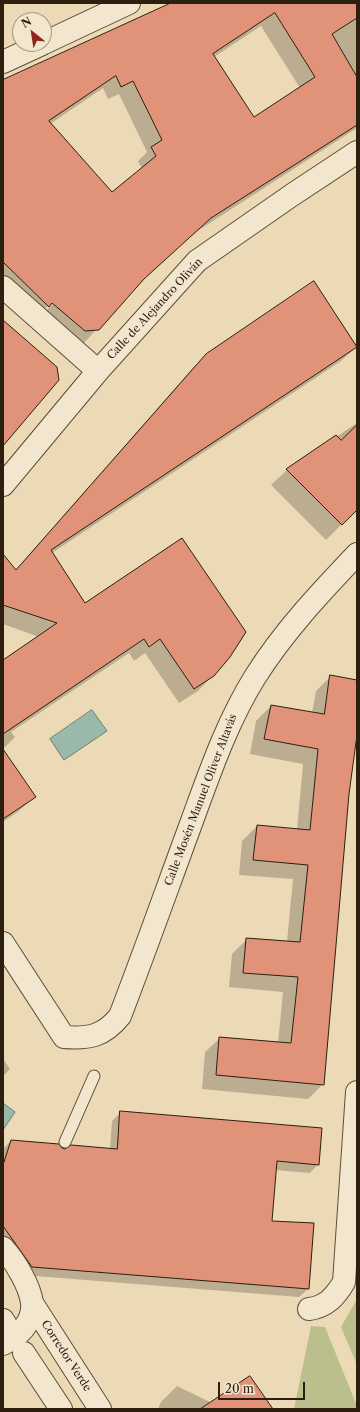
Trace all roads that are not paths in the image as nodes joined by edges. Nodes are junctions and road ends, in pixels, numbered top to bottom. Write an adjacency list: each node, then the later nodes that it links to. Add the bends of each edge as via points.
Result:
1 (130, 3): 2 (street)
2 (52, 40)
3 (25, 52): 4 (street)
4 (3, 62)
5 (357, 152): 7 (street, Calle de Alejandro Oliván, via 196,261)
6 (3, 287): 7 (street)
7 (98, 371): 8 (street, Calle de Alejandro Oliván)
8 (3, 485)
9 (357, 554): 10 (street, Calle Mosén Manuel Oliver Altavás, via 282,637 236,710 200,799 120,1016 112,1026 90,1036 64,1037)
10 (3, 943)
11 (94, 1076): 13 (lane)
12 (357, 1100): 16 (street, via 344,1282 331,1299)
13 (65, 1142)
14 (3, 1248): 15 (street, Corredor Verde, via 13,1260)
15 (32, 1303): 17 (street, Corredor Verde, via 26,1325 14,1338); 20 (street, Corredor Verde)
16 (309, 1309)
17 (4, 1330)
18 (24, 1353): 19 (street)
19 (61, 1409)
20 (100, 1409)

